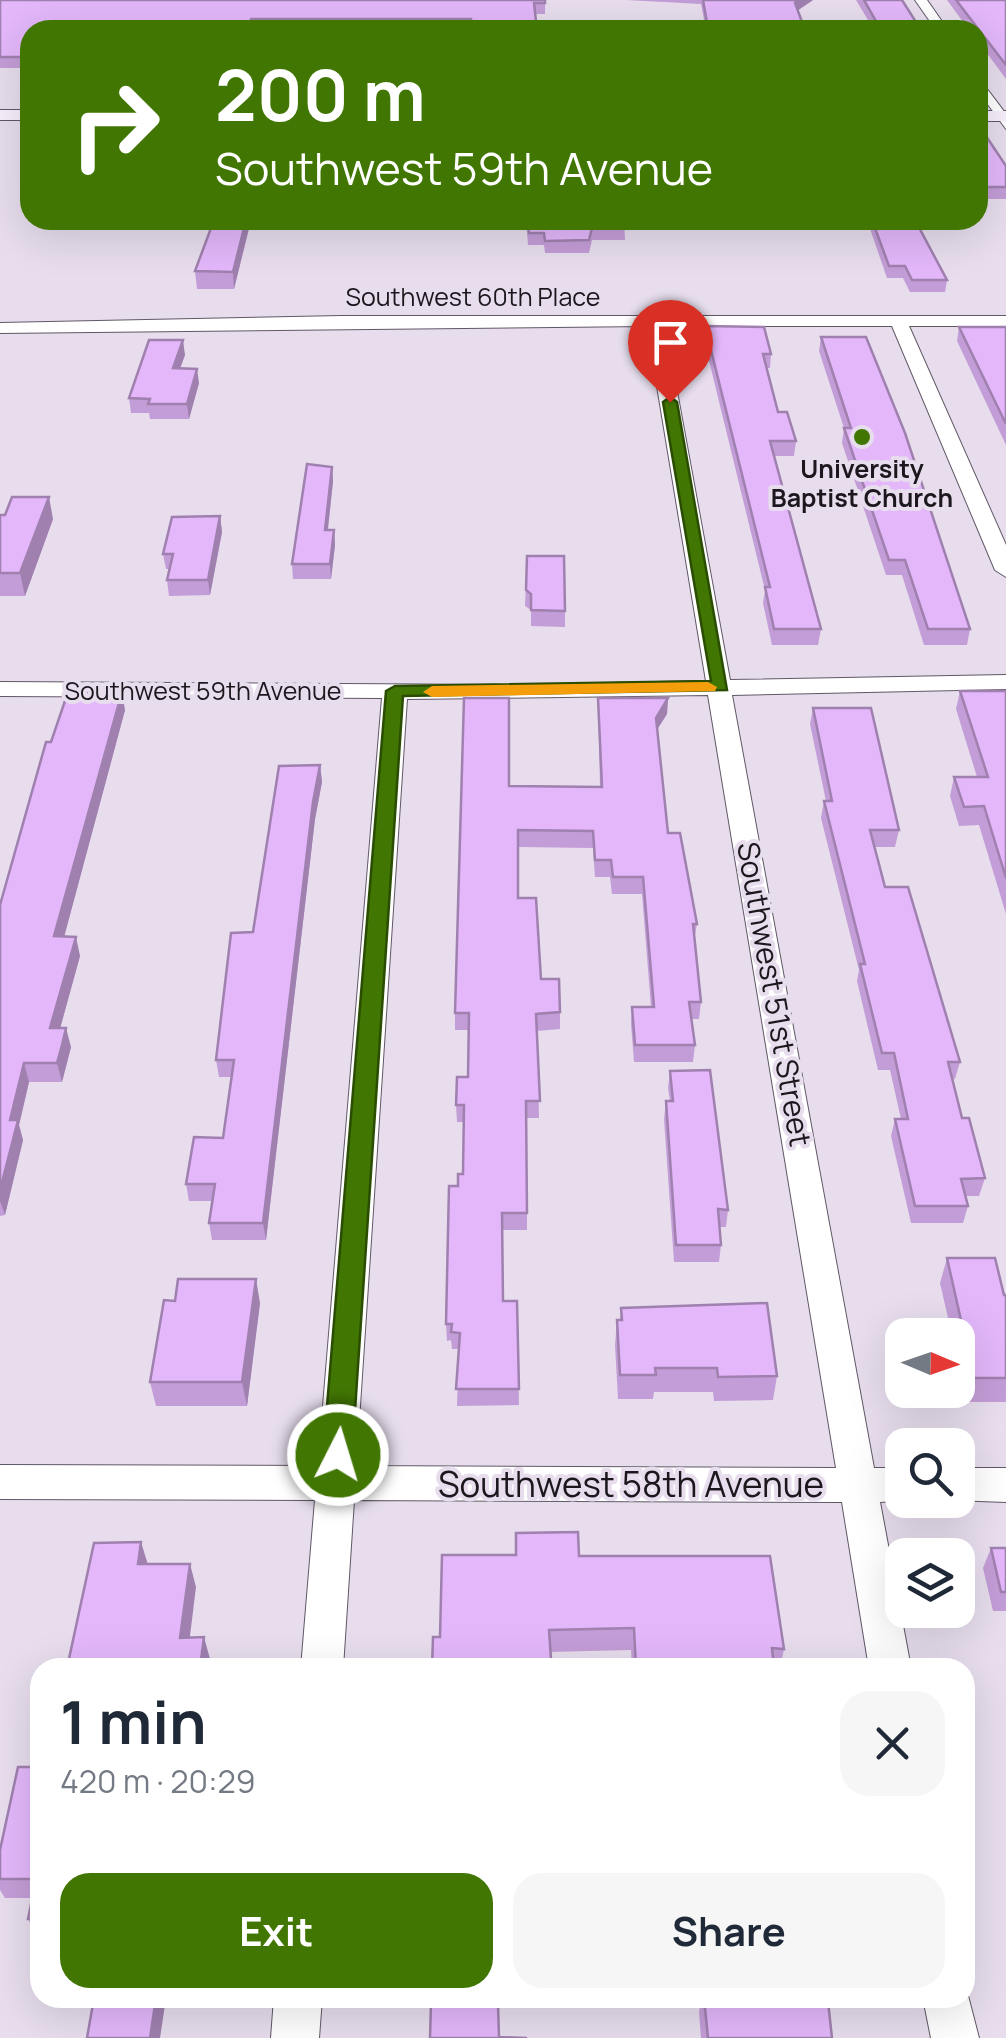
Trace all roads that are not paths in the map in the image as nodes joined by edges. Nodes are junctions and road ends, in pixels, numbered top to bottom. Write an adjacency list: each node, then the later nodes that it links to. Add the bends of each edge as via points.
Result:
1 (988, 96): 2 (street)
2 (1004, 119)
3 (898, 320): 4 (street, Southwest 60th Place); 5 (street, Southwest 60th Place); 7 (street)
4 (655, 321): 6 (street, Southwest 60th Place); 9 (street, Southwest 51st Street)
5 (1006, 321)
6 (0, 328)
7 (1006, 570)
8 (1006, 682): 9 (street, Southwest 59th Avenue)
9 (721, 686): 10 (street, Southwest 59th Avenue); 14 (street, Southwest 51st Street)
10 (395, 691): 11 (street, Southwest 59th Avenue); 13 (street)
11 (3, 696)
12 (0, 1482): 13 (street, Southwest 58th Avenue)
13 (336, 1483): 14 (street, Southwest 58th Avenue); 18 (street)
14 (859, 1484): 15 (street, Southwest 58th Avenue); 19 (street, Southwest 51st Street)
15 (885, 1484)
16 (975, 1484): 17 (street)
17 (1006, 1484)
18 (323, 1658)
19 (888, 1658)
20 (297, 2008): 22 (street)
21 (950, 2008): 23 (street)
22 (295, 2038)
23 (954, 2038)

